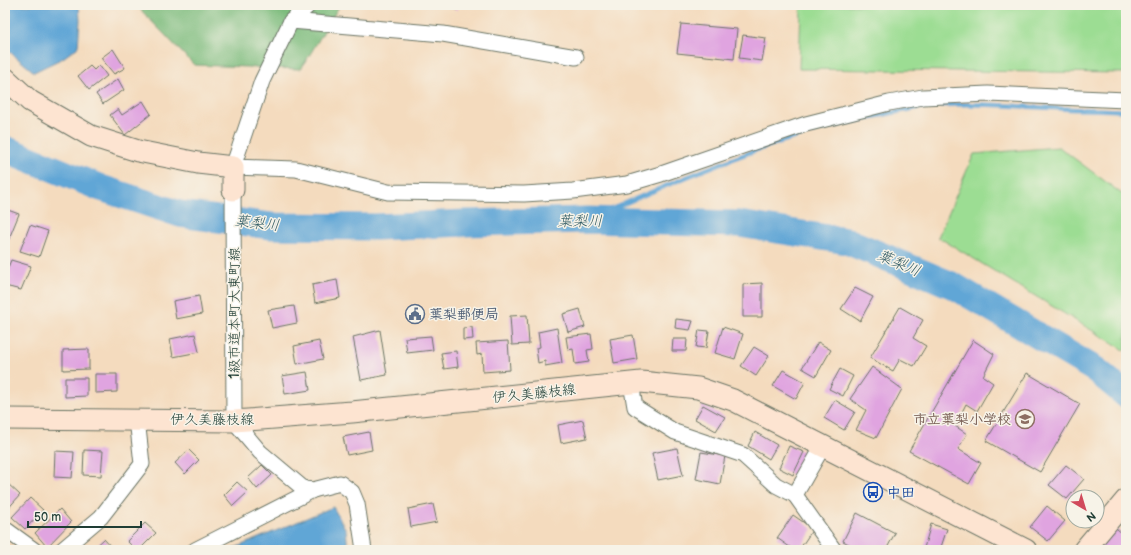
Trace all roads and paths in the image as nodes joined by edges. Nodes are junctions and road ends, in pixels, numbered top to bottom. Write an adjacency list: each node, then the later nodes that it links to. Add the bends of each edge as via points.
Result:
1 (309, 5): 2 (street)
2 (291, 21): 3 (street, via 443,34); 6 (street, via 262,81)
3 (576, 57)
4 (5, 78): 6 (main road, via 30,101 91,136 138,151)
5 (1126, 100): 6 (street, via 988,94 888,103 806,124 627,184 573,191 524,194 388,192 296,169)
6 (233, 167): 7 (main road, 1級市道本町大東町線)
7 (233, 190): 11 (street, 1級市道本町大東町線)
8 (631, 383): 11 (main road, 伊久美藤枝線, via 352,412); 12 (main road, 伊久美藤枝線, via 698,388 733,400); 14 (street, via 635,407 650,418 675,432 743,455 776,485)
9 (5, 419): 10 (main road, 伊久美藤枝線)
10 (137, 419): 11 (main road, 伊久美藤枝線); 18 (street, via 142,464 102,517)
11 (234, 421): 13 (street, via 260,452 304,489)
12 (823, 446): 14 (street); 22 (main road, 伊久美藤枝線)
13 (313, 490): 19 (street); 20 (street, via 340,483 352,492 357,504)
14 (795, 495): 21 (street)
15 (1126, 500): 23 (main road)
16 (5, 529): 17 (street)
17 (34, 550)
18 (62, 550)
19 (195, 550)
20 (364, 550)
21 (834, 550)
22 (1026, 550)
23 (1084, 550)

